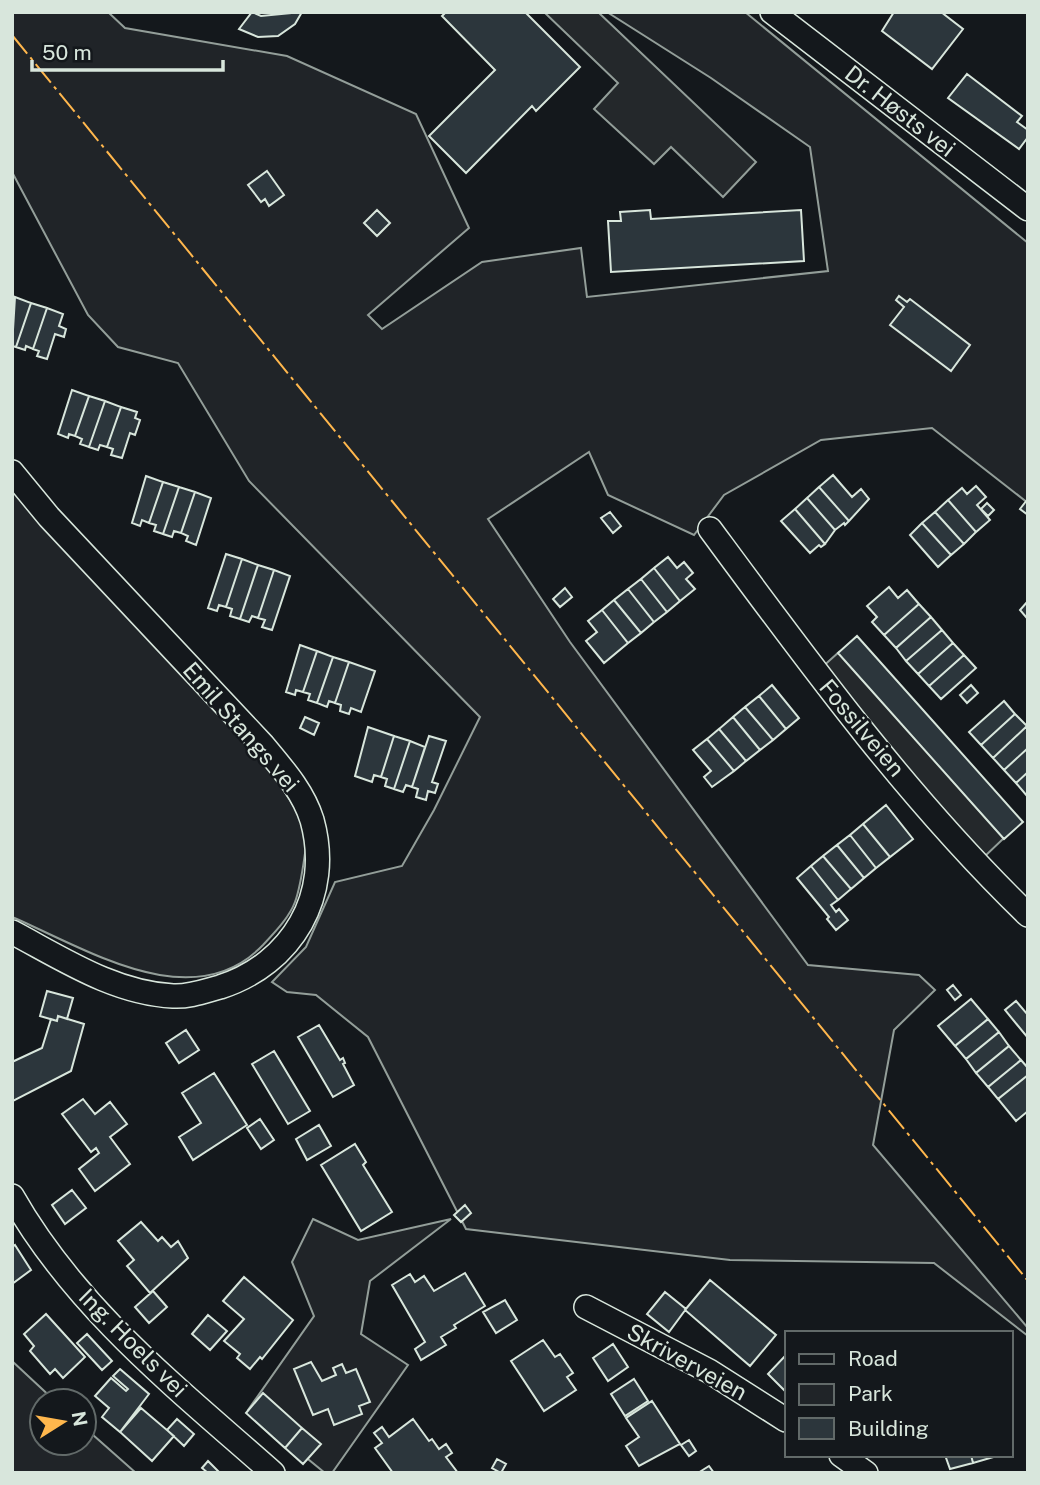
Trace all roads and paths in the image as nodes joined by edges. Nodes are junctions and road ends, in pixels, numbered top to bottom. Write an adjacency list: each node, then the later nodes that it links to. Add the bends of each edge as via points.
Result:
1 (772, 12): 2 (street, Dr. Høsts vei)
2 (1028, 209)
3 (12, 472): 6 (street, Emil Stangs vei, via 295,784 312,819 317,851 317,877 298,931 245,978 195,994 140,993 91,974)
4 (710, 529): 5 (street, Fossilveien, via 828,688 984,874)
5 (1028, 915)
6 (12, 932)
7 (12, 1196): 11 (street, Ing. Hoels vei, via 55,1262 101,1317)
8 (586, 1307): 9 (street, Skriverveien, via 709,1371)
9 (785, 1419)
10 (844, 1457): 12 (street)
11 (273, 1473)
12 (866, 1473)

